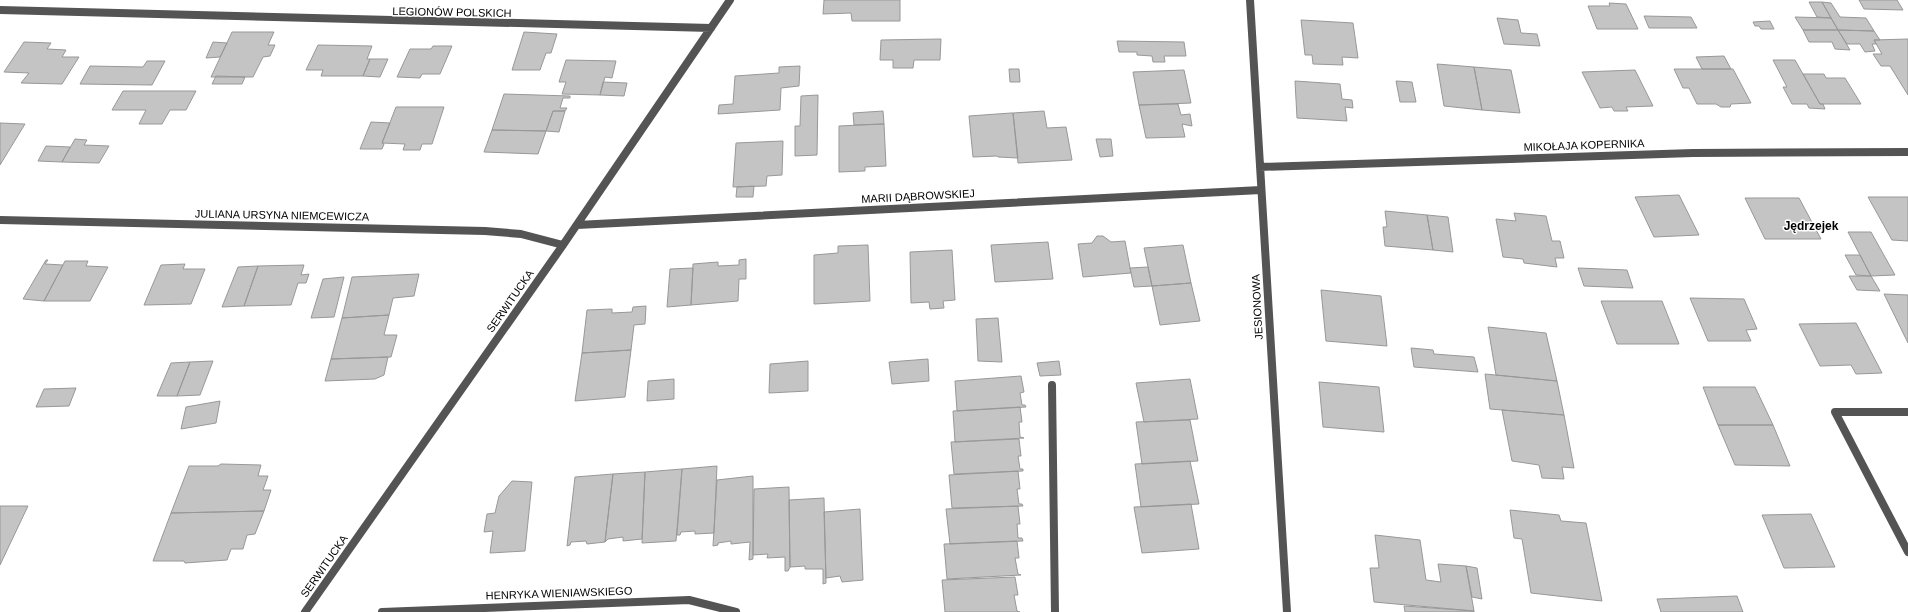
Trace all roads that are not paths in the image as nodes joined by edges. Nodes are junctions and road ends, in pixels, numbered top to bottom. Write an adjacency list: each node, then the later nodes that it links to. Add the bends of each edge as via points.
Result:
1 (730, 0): 4 (street, SERWITUCKA)
2 (1250, 0): 6 (street, JESIONOWA)
3 (0, 10): 4 (street, LEGIONÓW POLSKICH)
4 (711, 28): 9 (street, SERWITUCKA)
5 (1908, 152): 6 (street, MIKOŁAJA KOPERNIKA, via 1693,153)
6 (1260, 167): 7 (street, JESIONOWA)
7 (1261, 190): 9 (street, MARII DĄBROWSKIEJ); 18 (street, JESIONOWA)
8 (0, 220): 10 (street, JULIANA URSYNA NIEMCEWICZA, via 485,231 522,234)
9 (577, 225): 10 (street, SERWITUCKA)
10 (562, 245): 14 (street, SERWITUCKA)
11 (1052, 385): 17 (street)
12 (1908, 412): 13 (street, via 1835,412)
13 (1908, 552)
14 (305, 612)
15 (382, 612): 16 (street, HENRYKA WIENIAWSKIEGO, via 689,600)
16 (736, 612)
17 (1055, 612)
18 (1286, 612)

